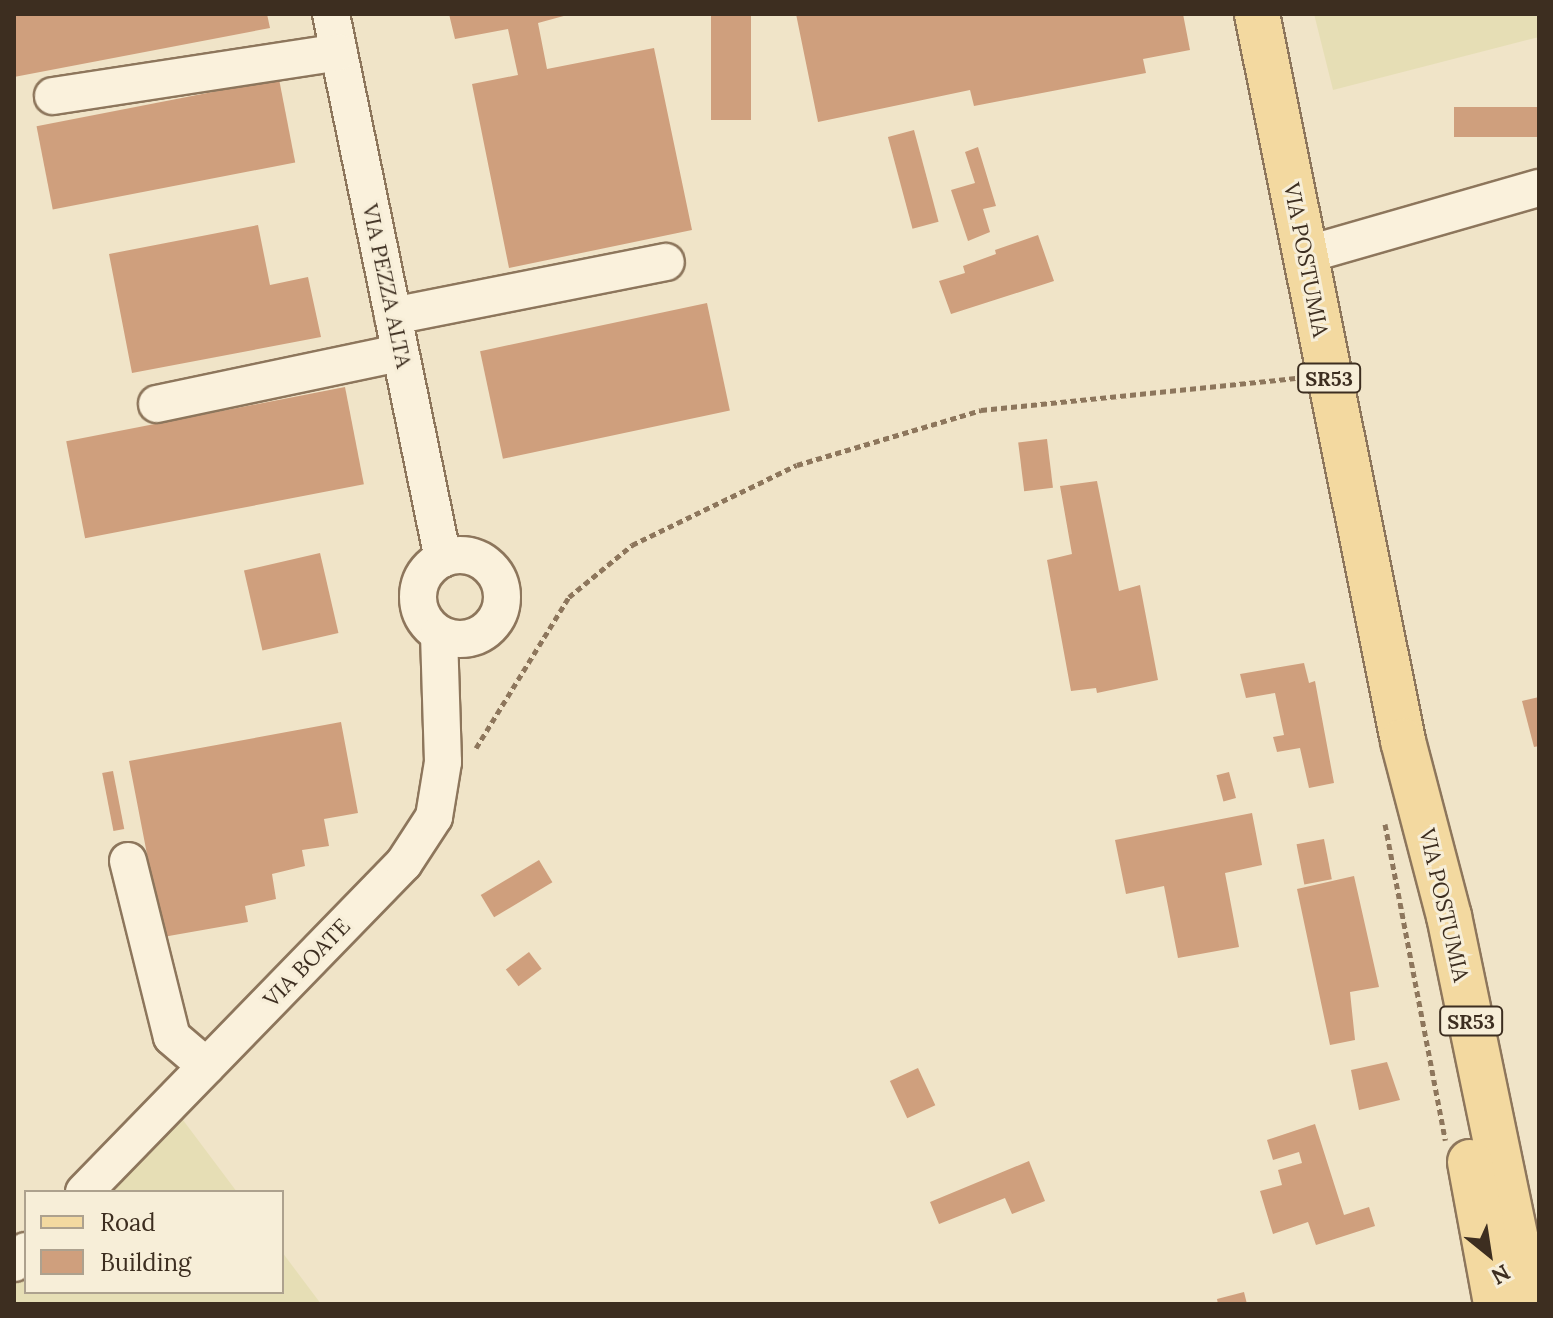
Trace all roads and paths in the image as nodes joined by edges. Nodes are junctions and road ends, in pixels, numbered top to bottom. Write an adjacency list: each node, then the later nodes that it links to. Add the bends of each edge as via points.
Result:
1 (331, 14): 3 (street, VIA PEZZA ALTA)
2 (1257, 14): 6 (main road, VIA POSTUMIA / SR53)
3 (339, 52): 4 (street); 8 (street, VIA PEZZA ALTA)
4 (53, 96)
5 (1539, 188): 6 (street)
6 (1305, 255): 14 (main road, VIA POSTUMIA / SR53)
7 (666, 262): 8 (street)
8 (393, 316): 9 (street, VIA PEZZA ALTA)
9 (400, 353): 11 (street); 12 (street, VIA PEZZA ALTA)
10 (1307, 376): 15 (path, via 981,410 797,465 632,545 569,597 458,779)
11 (157, 404)
12 (443, 559): 13 (street, via 418,589 421,615); 13 (street, via 470,556 483,562 493,571 503,597 494,623 484,632)
13 (448, 637): 15 (street, VIA BOATE, via 437,692 443,762)
14 (1403, 741): 19 (main road, VIA POSTUMIA / SR53, via 1421,894); 20 (main road, VIA POSTUMIA / SR53, via 1449,916)
15 (436, 791): 17 (street, VIA BOATE, via 434,817 404,863)
16 (128, 861): 17 (street, via 172,1037)
17 (206, 1066): 18 (street, VIA BOATE)
18 (86, 1190)
19 (1496, 1304)
20 (1529, 1304)

